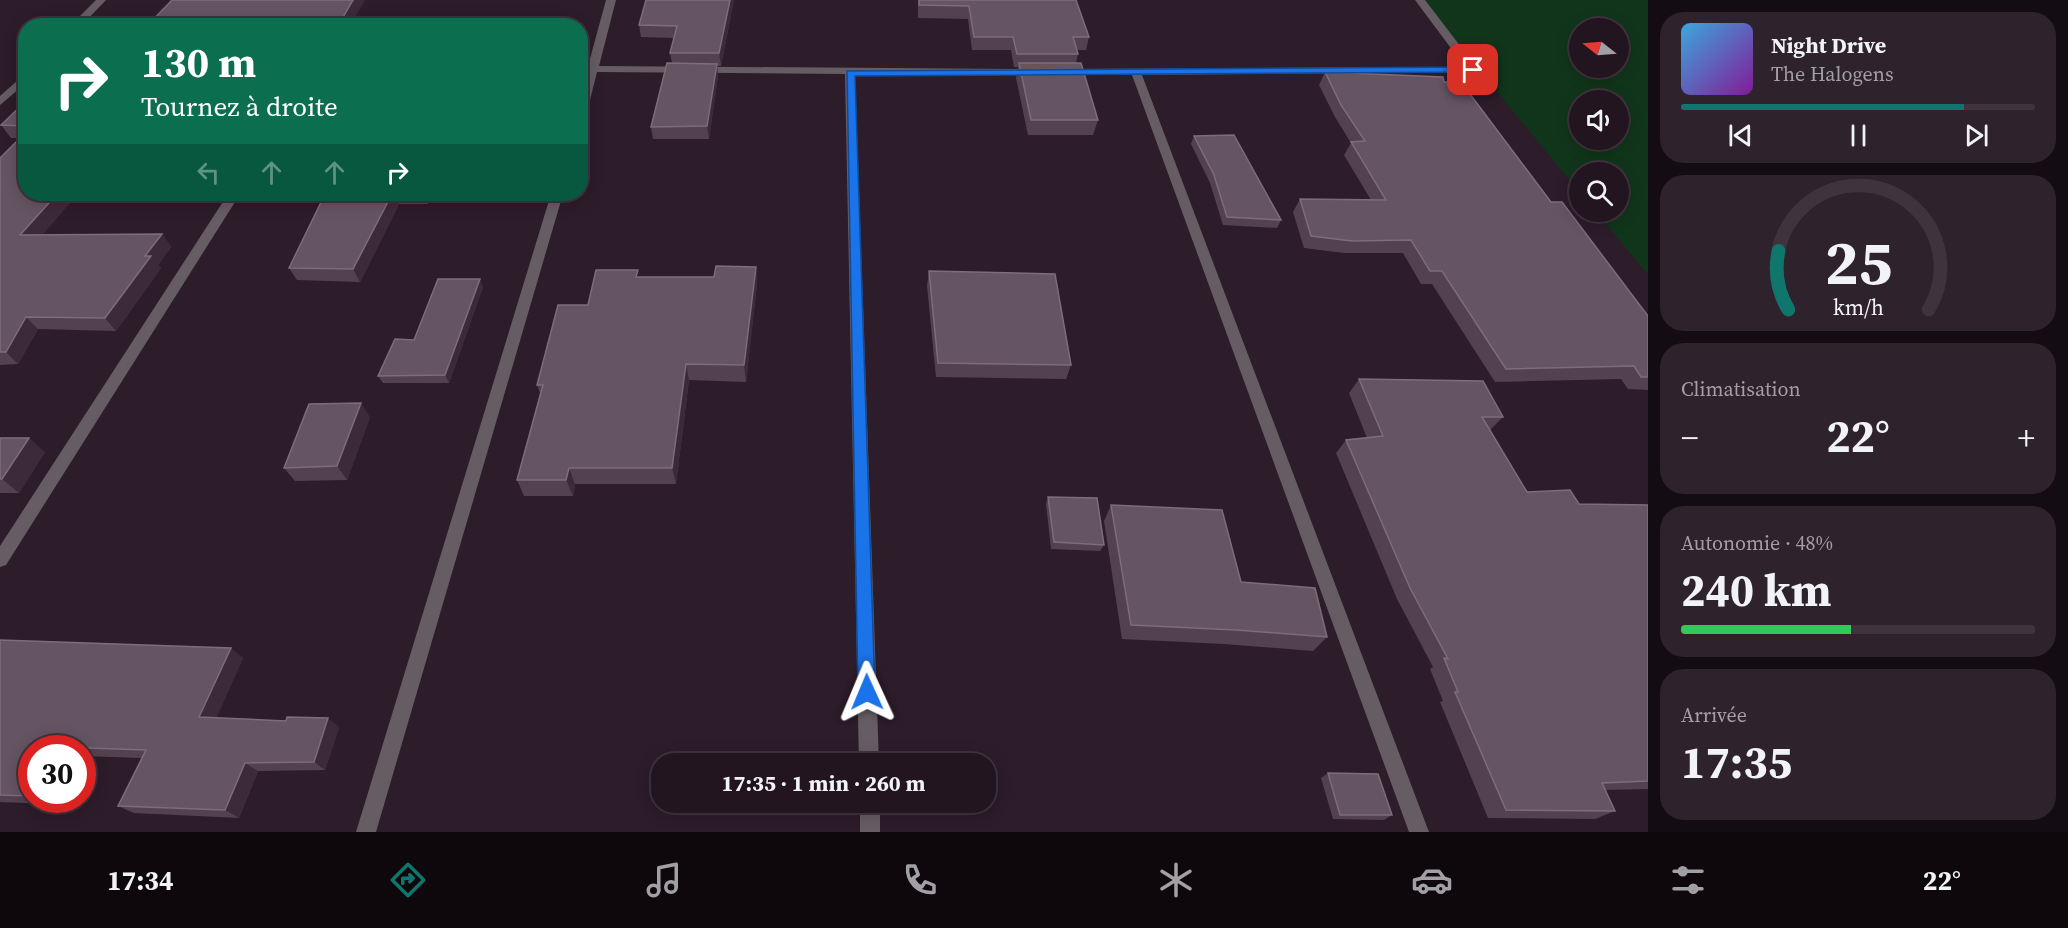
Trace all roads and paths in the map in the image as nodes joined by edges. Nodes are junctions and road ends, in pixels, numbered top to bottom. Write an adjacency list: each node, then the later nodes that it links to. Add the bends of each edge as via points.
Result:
1 (101, 0): 4 (street)
2 (611, 0): 6 (street)
3 (1420, 0): 7 (street, via 1473,70)
4 (83, 18)
5 (588, 69): 6 (street)
6 (594, 69): 8 (street); 10 (street)
7 (1136, 72): 8 (street); 19 (street)
8 (850, 73): 15 (street)
9 (18, 84): 11 (street)
10 (588, 89)
11 (0, 102)
12 (230, 201): 14 (street)
13 (555, 201): 17 (street)
14 (0, 560)
15 (869, 753)
16 (870, 813): 18 (street)
17 (366, 832)
18 (870, 832)
19 (1419, 832)

